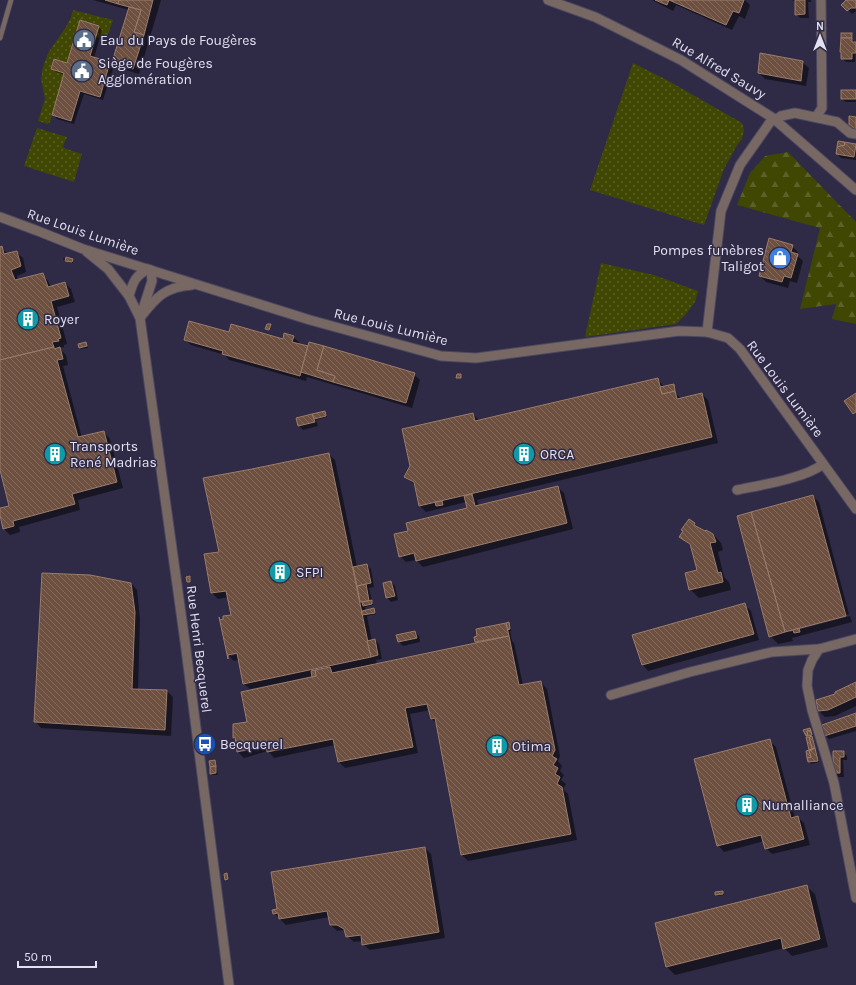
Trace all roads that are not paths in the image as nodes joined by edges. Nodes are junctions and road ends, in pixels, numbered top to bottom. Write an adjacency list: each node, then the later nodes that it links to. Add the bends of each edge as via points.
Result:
1 (12, 0): 4 (lane)
2 (548, 0): 6 (street, Rue Alfred Sauvy, via 595,17 681,60)
3 (821, 0): 5 (street, via 822,108)
4 (0, 38)
5 (816, 117): 6 (street, via 795,113); 7 (street, via 837,122 850,133)
6 (775, 119): 8 (street, Rue Alfred Sauvy); 15 (street, via 740,165 721,212)
7 (856, 134)
8 (856, 190)
9 (0, 218): 10 (street, Rue Louis Lumière)
10 (83, 249): 11 (street, Rue Louis Lumière); 13 (street, Rue Henri Becquerel, via 108,269)
11 (150, 270): 12 (street, Rue Louis Lumière); 13 (street, via 138,275); 14 (street, Rue Henri Becquerel, via 152,282)
12 (196, 284): 14 (street, via 165,292 154,300); 15 (street, Rue Louis Lumière, via 310,320 441,356 476,358 679,331)
13 (129, 296): 14 (street, Rue Henri Becquerel)
14 (140, 318): 23 (street, Rue Henri Becquerel)
15 (707, 332): 16 (street, Rue Louis Lumière, via 728,338 740,348)
16 (824, 464): 17 (street, via 806,474); 18 (street, Rue Louis Lumière)
17 (737, 490)
18 (856, 509)
19 (856, 639): 20 (street)
20 (819, 649): 21 (street, via 772,652); 22 (street, via 808,670 807,686 834,783)
21 (611, 695)
22 (856, 898)
23 (229, 985)

